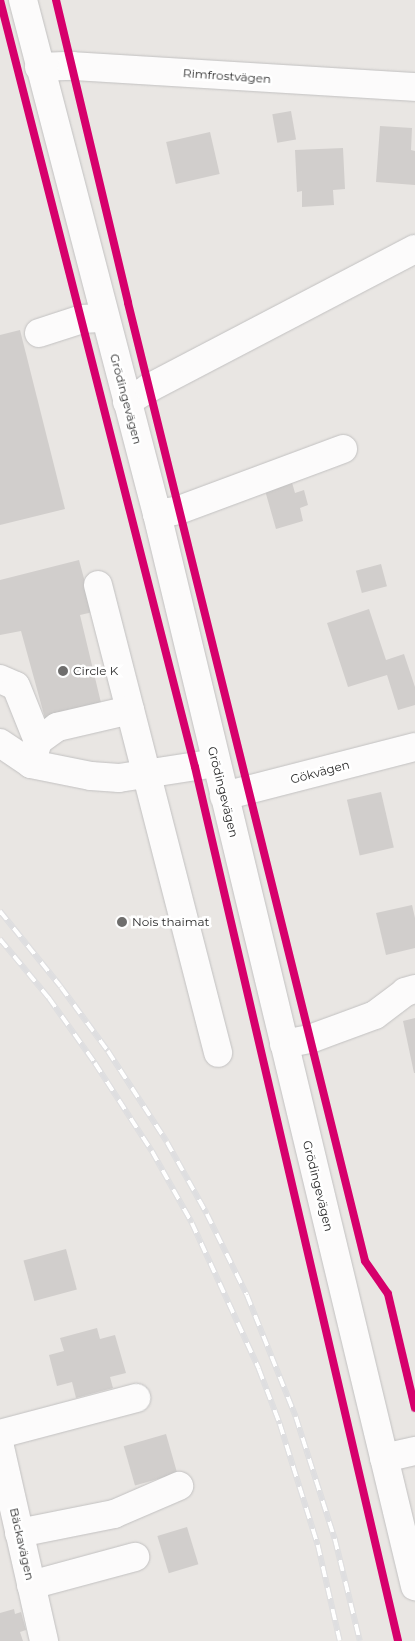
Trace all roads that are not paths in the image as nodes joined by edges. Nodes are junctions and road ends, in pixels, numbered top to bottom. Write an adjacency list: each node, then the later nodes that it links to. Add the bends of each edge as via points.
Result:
1 (23, 0): 2 (street, Grödingevägen)
2 (40, 67): 3 (street, Rimfrostvägen, via 72,66); 5 (street, Grödingevägen)
3 (415, 87)
4 (415, 249): 7 (street)
5 (104, 318): 6 (street, via 82,318); 7 (street, Grödingevägen)
6 (39, 333)
7 (127, 402): 9 (street, Grödingevägen)
8 (343, 449): 9 (street, via 179,510)
9 (157, 514): 16 (street, Grödingevägen)
10 (98, 585): 12 (street)
11 (0, 679): 15 (street, via 16,686)
12 (130, 710): 15 (street, via 57,727); 17 (street)
13 (0, 743): 15 (street)
14 (415, 746): 18 (street, Gökvägen)
15 (35, 753): 17 (street, via 91,776 119,778)
16 (216, 763): 17 (street); 18 (street, Grödingevägen)
17 (146, 774): 21 (street)
18 (224, 796): 20 (street, Grödingevägen)
19 (415, 989): 20 (street, via 405,992 375,1015 310,1039)
20 (284, 1044): 26 (street, Grödingevägen)
21 (218, 1053)
22 (136, 1398): 23 (street)
23 (0, 1434)
24 (0, 1447): 28 (street, Bäckavägen)
25 (415, 1451): 26 (street)
26 (384, 1458): 31 (street, Grödingevägen)
27 (179, 1486): 28 (street, via 114,1514)
28 (19, 1533): 30 (street, Bäckavägen)
29 (135, 1557): 30 (street)
30 (32, 1585): 32 (street, Bäckavägen)
31 (415, 1586)
32 (44, 1641)

